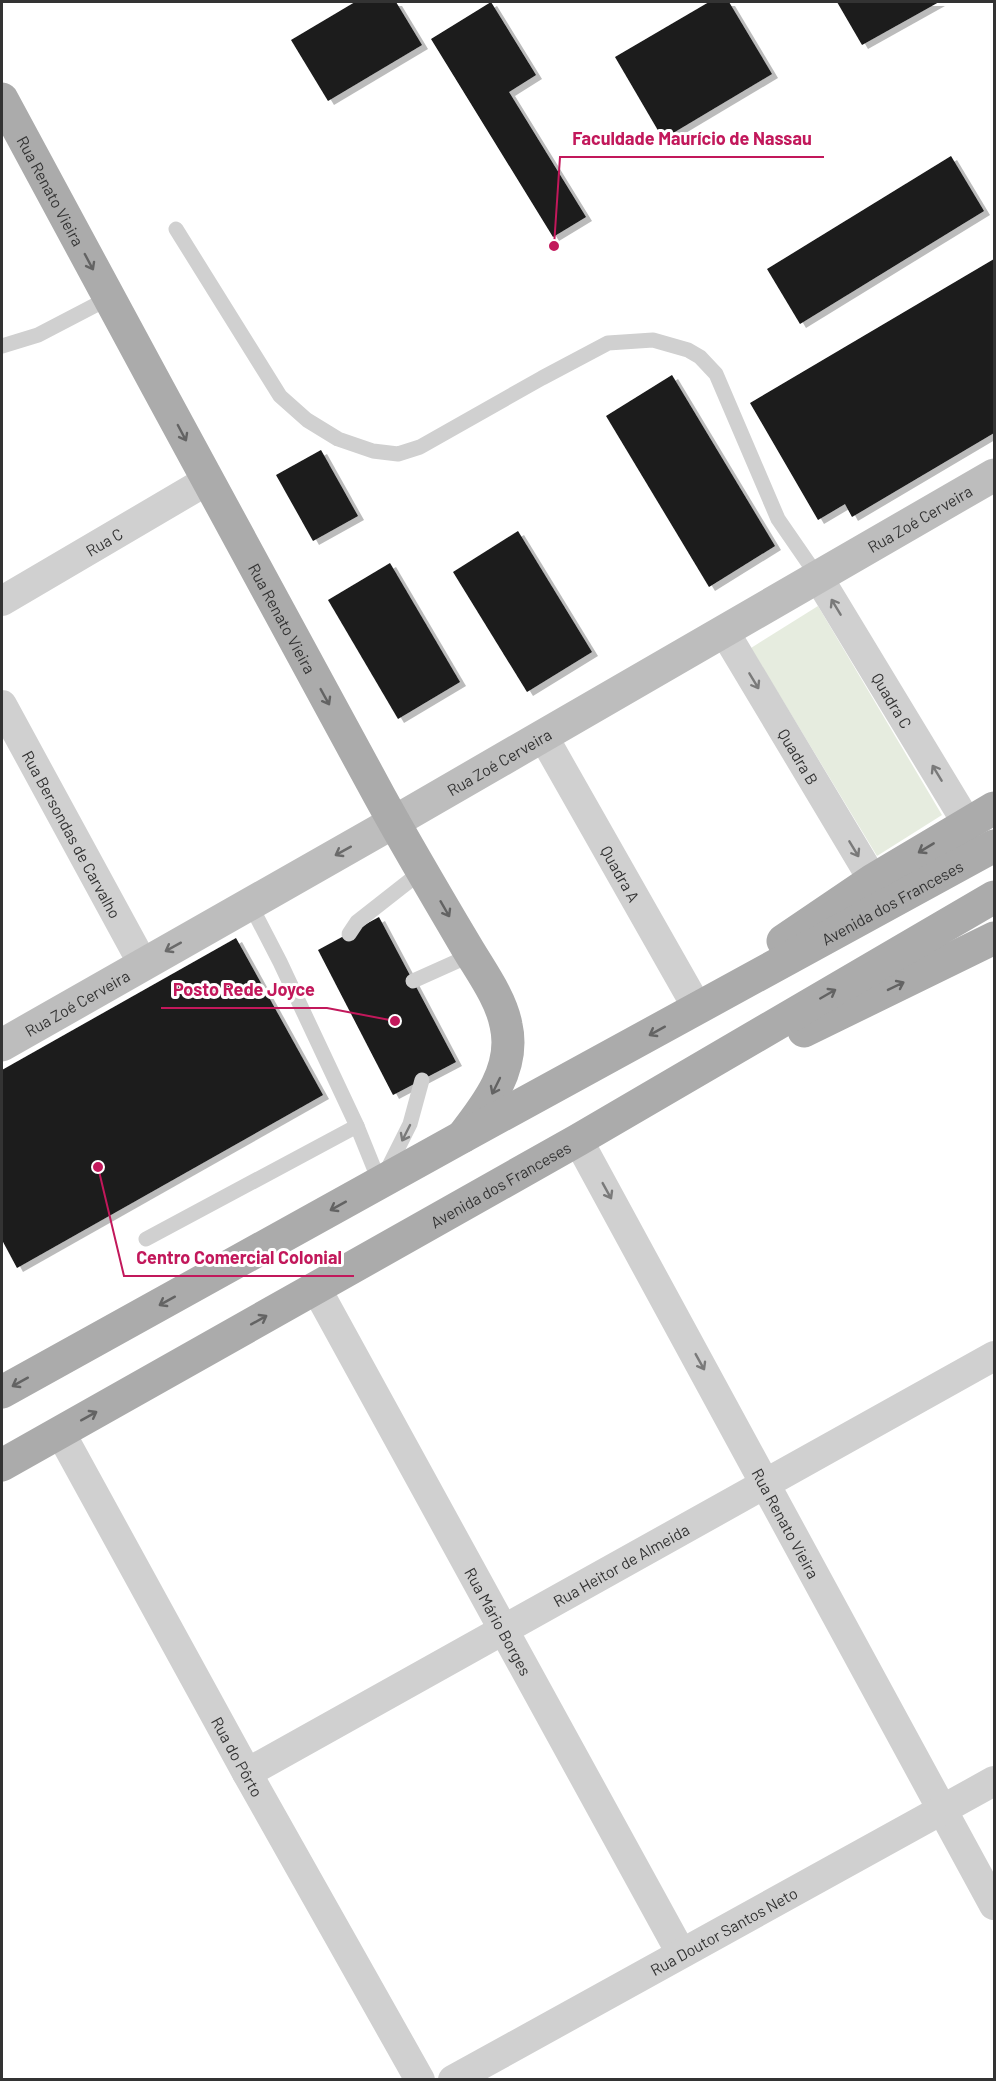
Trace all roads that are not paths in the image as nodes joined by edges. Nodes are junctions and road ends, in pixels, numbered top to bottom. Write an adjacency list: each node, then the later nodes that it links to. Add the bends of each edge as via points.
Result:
1 (2, 99): 3 (main road, Rua Renato Vieira, one-way to 3)
2 (176, 229): 7 (lane, via 280,396 307,420 338,439 373,451 398,454 420,447 608,343 653,340 688,350 716,374 778,519)
3 (109, 298): 4 (lane, via 38,334); 6 (main road, Rua Renato Vieira, one-way to 6)
4 (2, 346)
5 (994, 475): 7 (street, Rua Zoé Cerveira)
6 (208, 480): 8 (street, Rua C); 13 (main road, Rua Renato Vieira, one-way to 13)
7 (818, 577): 9 (street, Rua Zoé Cerveira); 12 (street, Quadra C, one-way to 7)
8 (2, 601)
9 (724, 631): 11 (street, Rua Zoé Cerveira); 16 (street, Quadra B, one-way to 16)
10 (2, 705): 22 (street, Rua Bersondas de Carvalho)
11 (543, 736): 13 (street, Rua Zoé Cerveira); 24 (street, Quadra A)
12 (981, 816): 16 (main road, one-way to 16)
13 (394, 822): 15 (main road, Rua Renato Vieira); 18 (street, Rua Zoé Cerveira, one-way to 18)
14 (994, 846): 24 (main road, Avenida dos Franceses)
15 (422, 871): 19 (lane, via 357,922); 21 (main road, Rua Renato Vieira, one-way to 21)
16 (873, 880): 24 (main road, via 763,956)
17 (988, 901): 29 (main road, Avenida dos Franceses, one-way to 17)
18 (250, 904): 22 (street, Rua Zoé Cerveira, one-way to 22); 27 (lane)
19 (349, 934)
20 (994, 938): 29 (main road, one-way to 20)
21 (471, 955): 23 (lane); 28 (main road, Rua Renato Vieira, one-way to 28, via 506,1023 508,1052 493,1094)
22 (143, 964): 25 (street, Rua Zoé Cerveira)
23 (412, 981)
24 (698, 1009): 28 (main road, Avenida dos Franceses, one-way to 28)
25 (2, 1045)
26 (422, 1080): 30 (lane, one-way to 30, via 410,1124)
27 (357, 1126): 30 (lane); 31 (lane)
28 (462, 1137): 30 (main road, Avenida dos Franceses)
29 (578, 1140): 32 (main road, Avenida dos Franceses); 37 (street, Rua Renato Vieira, one-way to 37)
30 (381, 1182): 34 (main road, Avenida dos Franceses, one-way to 34)
31 (146, 1239)
32 (316, 1288): 35 (main road, Avenida dos Franceses, one-way to 32); 38 (street, Rua Mário Borges)
33 (994, 1356): 37 (street, Rua Heitor de Almeida)
34 (2, 1392)
35 (60, 1432): 36 (main road, Avenida dos Franceses); 39 (street, Rua do Pôrto)
36 (2, 1465)
37 (766, 1482): 38 (street, Rua Heitor de Almeida); 41 (street, Rua Renato Vieira)
38 (503, 1629): 39 (street, Rua Heitor de Almeida); 43 (street, Rua Mário Borges)
39 (247, 1773): 44 (street, Rua do Pôrto)
40 (994, 1781): 41 (street, Rua Doutor Santos Neto)
41 (943, 1810): 42 (street, Rua Renato Vieira); 43 (street, Rua Doutor Santos Neto)
42 (994, 1905)
43 (681, 1953): 45 (street, Rua Doutor Santos Neto)
44 (420, 2079)
45 (453, 2079)

